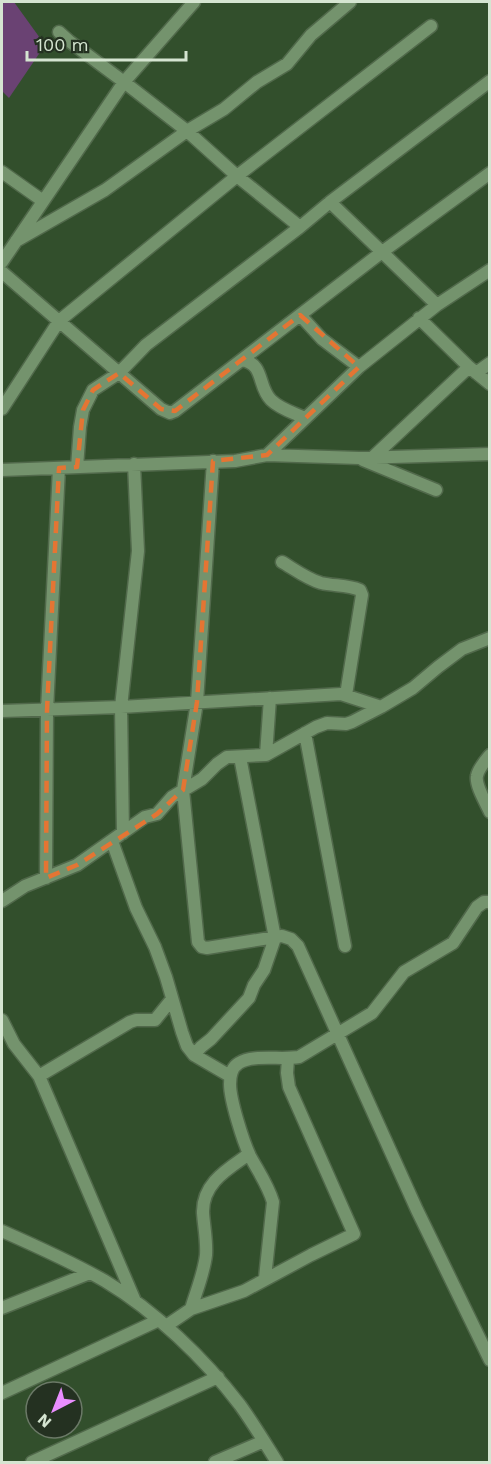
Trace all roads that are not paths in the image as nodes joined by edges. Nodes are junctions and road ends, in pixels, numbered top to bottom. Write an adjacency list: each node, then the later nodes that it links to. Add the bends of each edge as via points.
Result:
1 (194, 2): 5 (street)
2 (350, 2): 7 (street, via 311,35 287,63)
3 (431, 26): 10 (street)
4 (59, 32): 5 (street)
5 (124, 81): 7 (street); 11 (street)
6 (489, 81): 12 (street)
7 (187, 131): 10 (street); 14 (street, via 105,190)
8 (2, 172): 11 (street)
9 (489, 173): 15 (street)
10 (237, 176): 13 (street); 22 (street)
11 (43, 201): 14 (street)
12 (330, 202): 13 (street); 15 (street)
13 (300, 227): 27 (street, via 147,345)
14 (9, 244): 16 (street)
15 (382, 252): 19 (street); 20 (street)
16 (2, 262)
17 (489, 270): 19 (street)
18 (2, 272): 22 (street)
19 (437, 305): 21 (street)
20 (300, 315): 23 (street); 25 (street, via 322,339)
21 (419, 318): 25 (street); 26 (street)
22 (59, 321): 27 (street); 29 (street)
23 (242, 360): 27 (street, via 170,413); 30 (street, via 254,364 271,401)
24 (489, 363): 26 (street)
25 (359, 367): 30 (street)
26 (472, 370): 28 (street); 34 (street)
27 (119, 373): 37 (street, via 93,390 83,410)
28 (489, 384)
29 (2, 409)
30 (305, 418): 32 (street)
31 (489, 454): 34 (street)
32 (267, 455): 33 (street); 35 (street)
33 (359, 458): 34 (street); 40 (street)
34 (372, 458)
35 (213, 461): 36 (street); 45 (street)
36 (134, 464): 37 (street); 46 (street, via 138,551)
37 (77, 466): 38 (street)
38 (59, 468): 39 (street); 48 (street)
39 (2, 470)
40 (436, 490)
41 (282, 562): 43 (street, via 313,580 360,590)
42 (489, 638): 47 (street, via 462,649 413,688)
43 (346, 695): 44 (street); 47 (street)
44 (270, 698): 45 (street); 51 (street)
45 (197, 702): 46 (street); 54 (street)
46 (122, 707): 48 (street); 56 (street)
47 (381, 707): 50 (street, via 352,722 327,723)
48 (47, 710): 49 (street); 58 (street)
49 (2, 711)
50 (305, 733): 51 (street); 62 (street)
51 (266, 755): 53 (street)
52 (489, 756): 55 (street, via 476,777)
53 (240, 757): 54 (street, via 227,757 202,779); 61 (street)
54 (183, 789): 56 (street, via 157,814 145,817); 61 (street, via 198,942 207,948)
55 (489, 812)
56 (123, 833): 57 (street)
57 (112, 841): 58 (street, via 77,865); 63 (street)
58 (46, 878): 59 (street)
59 (2, 901)
60 (489, 902): 65 (street, via 477,907 453,943 404,972 372,1013)
61 (275, 938): 65 (street, via 288,937 298,946); 66 (street, via 249,998)
62 (345, 946)
63 (172, 999): 66 (street, via 187,1046); 68 (street, via 155,1020 130,1022)
64 (2, 1020): 68 (street, via 14,1044)
65 (338, 1035): 67 (street); 78 (street)
66 (194, 1055): 69 (street)
67 (288, 1059): 69 (street, via 243,1061); 73 (street, via 290,1087 354,1234)
68 (39, 1076): 74 (street)
69 (231, 1076): 70 (street, via 231,1094)
70 (249, 1154): 73 (street, via 273,1202); 76 (street, via 218,1176 204,1198 206,1259)
71 (2, 1230): 72 (street)
72 (90, 1273): 74 (street); 75 (street)
73 (265, 1278): 76 (street, via 244,1291)
74 (136, 1302): 77 (street)
75 (2, 1308)
76 (192, 1310): 77 (street)
77 (163, 1323): 79 (street); 80 (street)
78 (489, 1360)
79 (218, 1377): 81 (street); 82 (street)
80 (2, 1393)
81 (264, 1441): 83 (street); 84 (street)
82 (32, 1462)
83 (215, 1462)
84 (277, 1462)

